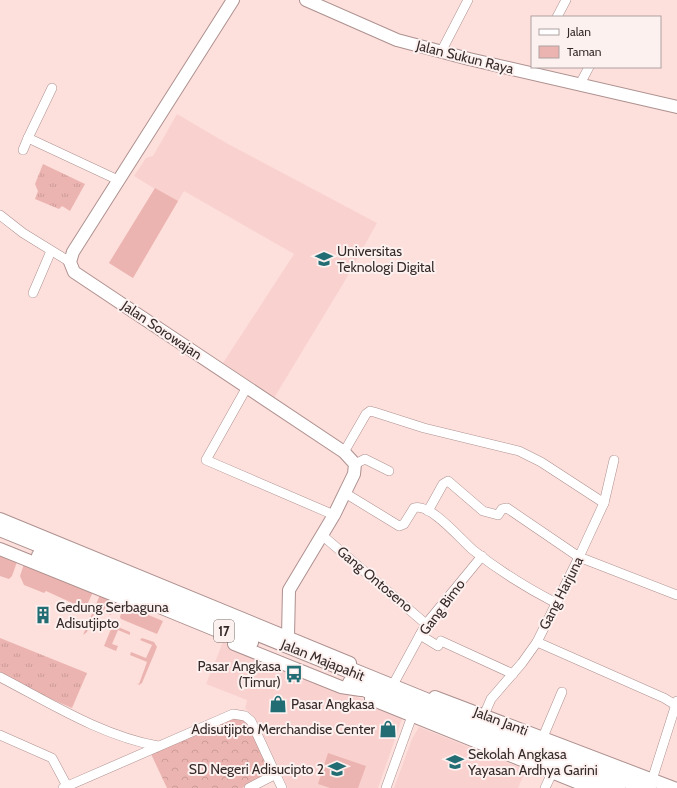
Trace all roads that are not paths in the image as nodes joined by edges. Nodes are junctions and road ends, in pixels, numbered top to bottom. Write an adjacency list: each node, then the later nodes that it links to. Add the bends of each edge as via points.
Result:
1 (233, 0): 14 (street)
2 (306, 0): 6 (street, Jalan Sukun Raya, via 398,40)
3 (468, 0): 6 (street)
4 (566, 0): 5 (street)
5 (558, 16)
6 (441, 52): 8 (street, Jalan Sukun Raya)
7 (588, 68): 9 (street)
8 (530, 69): 9 (street, Jalan Sukun Raya)
9 (580, 84): 11 (street, Jalan Sukun Raya)
10 (52, 88): 12 (street)
11 (677, 107)
12 (28, 138): 13 (street); 14 (street)
13 (23, 150)
14 (118, 180): 17 (street, via 73,252)
15 (0, 217): 16 (street)
16 (51, 251): 17 (street); 18 (street)
17 (70, 262): 19 (street, Jalan Sorowajan, via 74,272)
18 (33, 293)
19 (247, 387): 20 (street, Jalan Sorowajan); 27 (street, via 206,460)
20 (344, 452): 22 (street, Jalan Sorowajan); 25 (street, via 366,414 374,412 424,428 519,451 541,462)
21 (614, 460): 25 (street, Gang Harjuna)
22 (356, 464): 23 (street, via 367,459); 24 (street)
23 (389, 471)
24 (345, 493): 26 (street, via 399,526 404,524 414,508); 27 (street)
25 (604, 503): 34 (street, Gang Harjuna)
26 (428, 511): 33 (street); 34 (street, via 443,484 448,481 483,511 498,516 502,509 507,508)
27 (334, 515): 30 (street)
28 (0, 519): 36 (street)
29 (0, 528): 36 (highway, Jalan Majapahit / 17)
30 (323, 536): 38 (street, Gang Ontoseno); 40 (street, via 289,590)
31 (0, 540): 42 (highway, Jalan Majapahit / 17)
32 (0, 549): 42 (street)
33 (482, 556): 37 (street, via 529,589); 38 (street, Gang Bimo)
34 (579, 557): 35 (street); 37 (street, Gang Harjuna)
35 (677, 595)
36 (186, 599): 40 (street); 47 (highway, Jalan Majapahit / 17)
37 (556, 603): 41 (street, Gang Harjuna)
38 (426, 624): 39 (street, Gang Bimo)
39 (420, 635): 44 (street, via 438,646 441,641 452,645); 46 (street, Gang Bimo)
40 (288, 636): 43 (street)
41 (537, 642): 44 (street, Gang Harjuna); 50 (street)
42 (252, 647): 47 (highway, Jalan Majapahit / 17); 48 (street)
43 (350, 663): 46 (street, Jalan Janti); 47 (street)
44 (513, 674): 52 (street, Gang Harjuna, via 491,699)
45 (0, 677): 56 (street, via 132,741)
46 (395, 681): 52 (street, Jalan Janti)
47 (372, 686): 48 (street); 51 (highway, Jalan Majapahit / 17)
48 (341, 687): 53 (street, Jalan Janti)
49 (562, 692): 55 (street)
50 (677, 704): 59 (street)
51 (441, 714): 59 (highway, Jalan Majapahit / 17); 66 (highway, Jalan Majapahit / 17)
52 (484, 715): 55 (street, Jalan Janti)
53 (412, 716): 57 (street, Jalan Janti); 63 (street)
54 (0, 734): 60 (street, via 52,758)
55 (543, 736): 59 (street, Jalan Janti)
56 (158, 746): 58 (street, via 233,714 239,714 251,721); 60 (street)
57 (552, 773): 64 (street); 65 (street, Jalan Janti)
58 (276, 774): 61 (street); 62 (street)
59 (650, 784): 67 (street, Jalan Janti)
60 (65, 787)
61 (248, 788)
62 (282, 788)
63 (386, 788)
64 (545, 788)
65 (591, 788)
66 (616, 788)
67 (674, 788)

